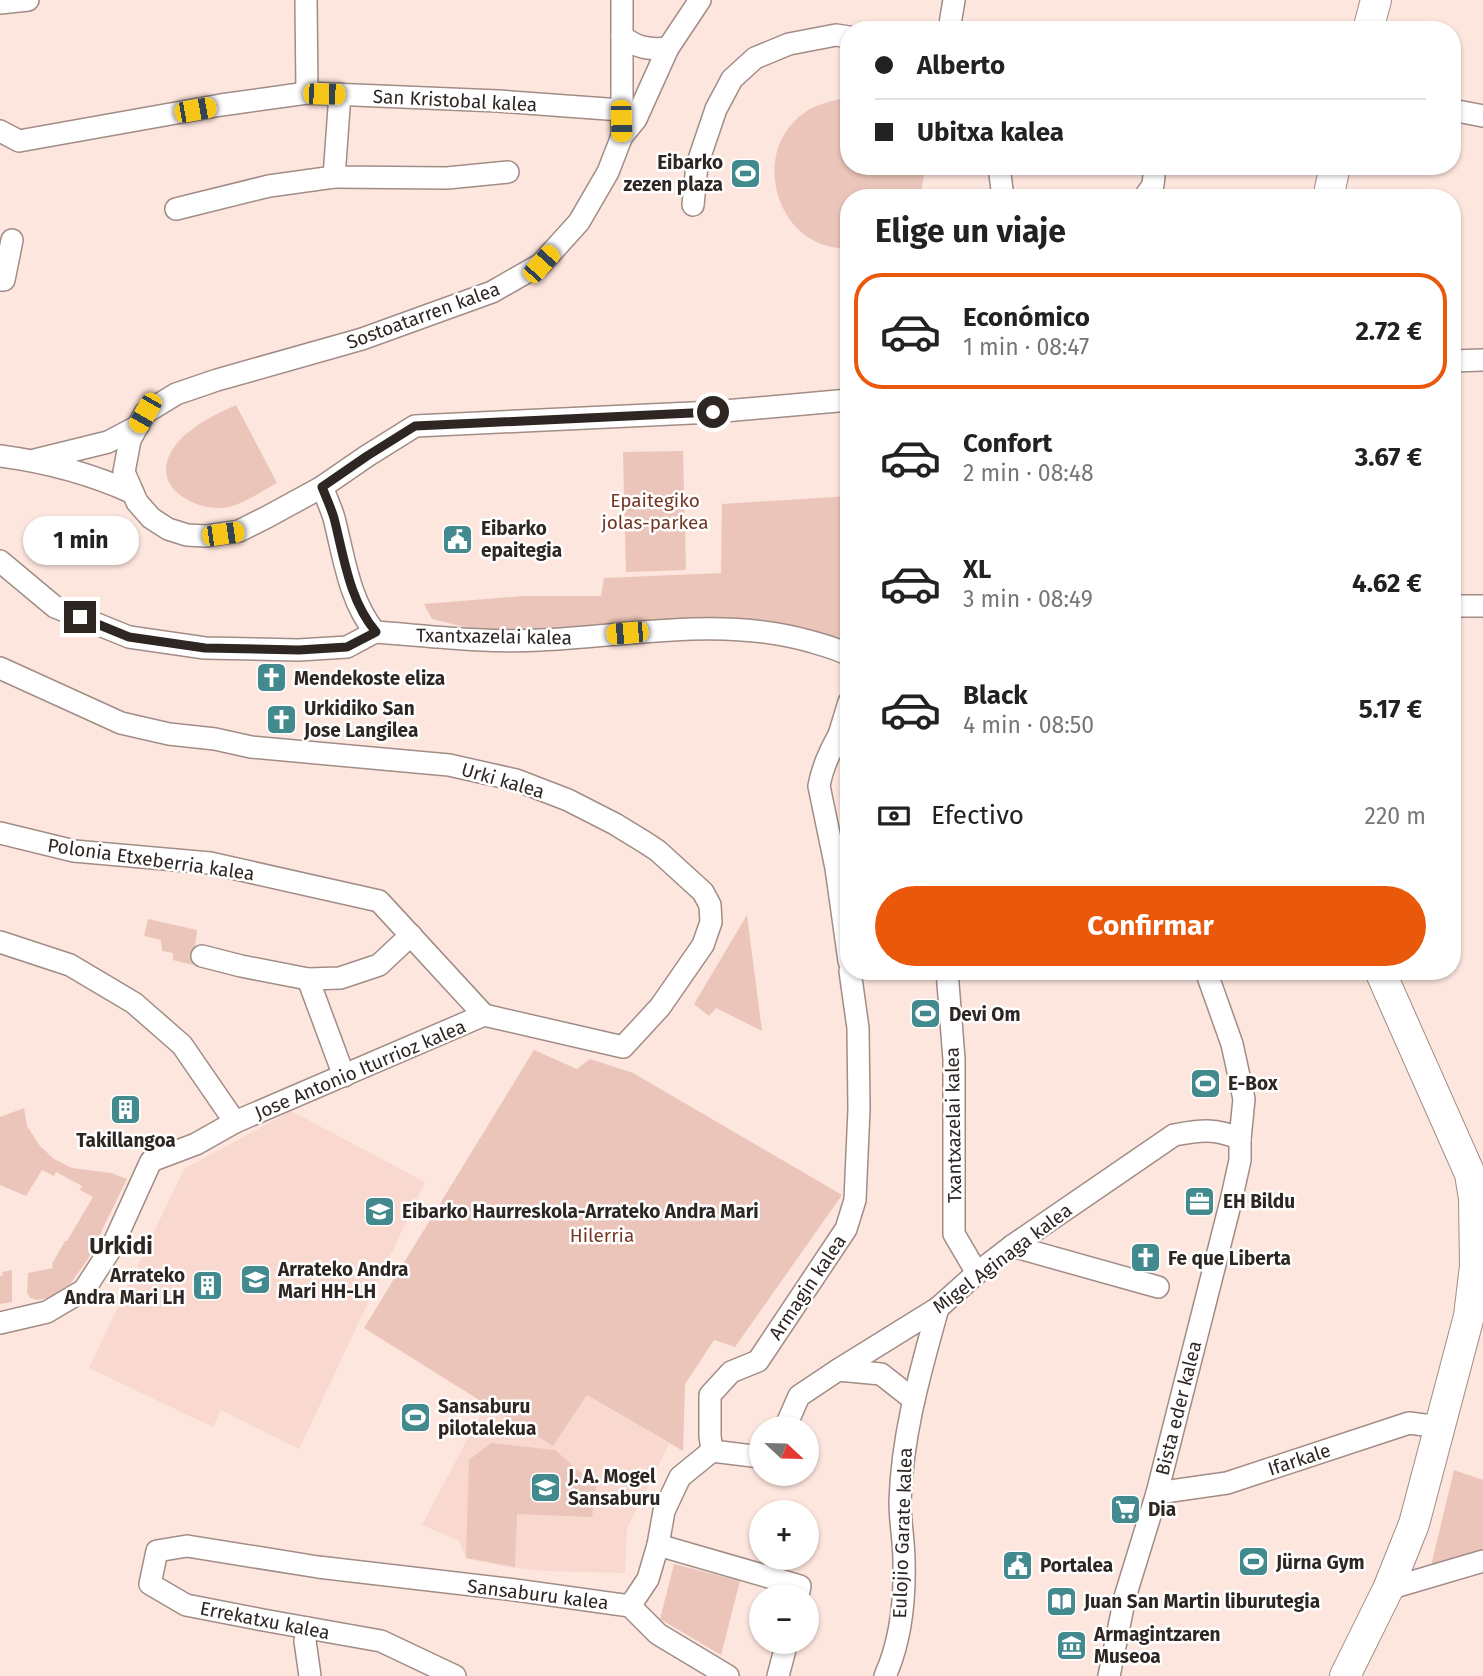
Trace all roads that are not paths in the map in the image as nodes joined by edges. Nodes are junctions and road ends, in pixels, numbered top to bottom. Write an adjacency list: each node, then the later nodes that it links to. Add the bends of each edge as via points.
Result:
1 (28, 0): 7 (street)
2 (306, 0): 13 (street)
3 (622, 0): 10 (street, Sostoatarren kalea)
4 (700, 0): 12 (street, Sostoatarren kalea)
5 (954, 0): 8 (street)
6 (1376, 0): 9 (street)
7 (0, 3)
8 (950, 21)
9 (1370, 21)
10 (622, 36): 12 (street, via 646,49); 15 (street, Sostoatarren kalea)
11 (840, 36): 22 (street, via 789,44 755,58 733,79 716,109 697,164)
12 (668, 48): 19 (street, Sostoatarren kalea, via 636,119)
13 (307, 93): 14 (street, San Kristobal kalea); 18 (street, San Kristobal kalea, via 19,141)
14 (340, 94): 15 (street, San Kristobal kalea); 21 (street)
15 (621, 110): 19 (street, Sostoatarren kalea)
16 (1461, 112): 17 (street)
17 (1483, 116)
18 (0, 131)
19 (622, 136): 29 (street, Sostoatarren kalea, via 608,172 579,222 541,264 492,292 362,339 176,394 145,413)
20 (508, 172): 21 (street, via 447,178)
21 (334, 177): 23 (street, via 269,186)
22 (693, 205)
23 (176, 209)
24 (12, 240): 25 (street, via 4,280)
25 (0, 280)
26 (1483, 360): 27 (street)
27 (1461, 361)
28 (840, 401): 32 (street, via 713,412 415,426)
29 (138, 426): 31 (street, via 107,442); 33 (street, via 130,440 124,472)
30 (0, 456): 31 (street)
31 (33, 460): 33 (street)
32 (322, 487): 33 (street, via 239,531 206,536 168,529 151,518); 37 (street, via 355,595 364,618)
33 (133, 493)
34 (0, 561): 37 (street, via 55,607 129,637 205,648 299,650 347,647)
35 (1461, 606): 36 (street)
36 (1483, 606)
37 (376, 632): 38 (street, Txantxazelai kalea, via 538,640 696,628 765,632)
38 (840, 650)
39 (0, 668): 51 (street, Urki kalea, via 121,723 169,734 251,747 449,765 516,779 568,800 646,843 703,892 710,905 712,922 703,945 660,1007 623,1047)
40 (840, 738): 42 (street, via 819,786)
41 (0, 833): 43 (street, Polonia Etxeberria kalea, via 74,851 211,863 379,901)
42 (840, 897)
43 (411, 935): 46 (street, via 379,965 340,978); 51 (street, Polonia Etxeberria kalea)
44 (0, 942): 53 (street, via 71,965 134,1003 183,1045)
45 (202, 956): 46 (street)
46 (308, 979): 52 (street)
47 (851, 980): 64 (street, Armagin kalea, via 858,1027 855,1200 846,1228 758,1361 731,1372 710,1395)
48 (948, 980): 56 (street, Txantxazelai kalea, via 954,1059 954,1234)
49 (1209, 980): 54 (street, Bista eder kalea, via 1232,1044 1244,1099)
50 (1384, 980): 63 (street, via 1470,1174 1474,1198 1475,1266 1469,1316)
51 (484, 1015): 52 (street, Jose Antonio Iturrioz kalea)
52 (344, 1076): 53 (street, Jose Antonio Iturrioz kalea)
53 (235, 1122): 59 (street, Jose Antonio Iturrioz kalea, via 196,1144 151,1161 112,1247 84,1290 47,1312)
54 (1240, 1139): 55 (street, Migel Aginaga kalea, via 1225,1132 1199,1130 1174,1135); 66 (street, Bista eder kalea, via 1237,1176)
55 (1012, 1246): 56 (street, Migel Aginaga kalea); 57 (street)
56 (977, 1272): 58 (street, Migel Aginaga kalea)
57 (1158, 1287)
58 (938, 1308): 60 (street, Migel Aginaga kalea); 61 (street, Eulojio Garate kalea)
59 (0, 1323)
60 (838, 1370): 61 (street, via 881,1374); 62 (street, Migel Aginaga kalea, via 799,1396)
61 (914, 1401): 79 (street, Eulojio Garate kalea, via 900,1504 902,1615)
62 (790, 1416)
63 (1440, 1427): 66 (street, Ifarkale, via 1409,1423 1227,1483); 71 (street, via 1414,1524)
64 (712, 1451): 65 (street); 67 (street, via 680,1477 664,1511)
65 (749, 1456)
66 (1157, 1493): 80 (street, Bista eder kalea, via 1125,1597)
67 (658, 1545): 70 (street); 72 (street, via 649,1579)
68 (1483, 1561): 71 (street)
69 (409, 1579): 72 (street, Sansaburu kalea); 73 (street, Errekatxu kalea, via 187,1546 157,1551 150,1584 187,1605)
70 (793, 1584)
71 (1388, 1589): 81 (street)
72 (630, 1606): 77 (street, Sansaburu kalea, via 657,1634)
73 (307, 1628): 75 (street); 76 (street, Errekatxu kalea, via 381,1641)
74 (784, 1654): 78 (street)
75 (310, 1676)
76 (455, 1676)
77 (728, 1676)
78 (778, 1676)
79 (885, 1676)
80 (1109, 1676)
81 (1345, 1676)

